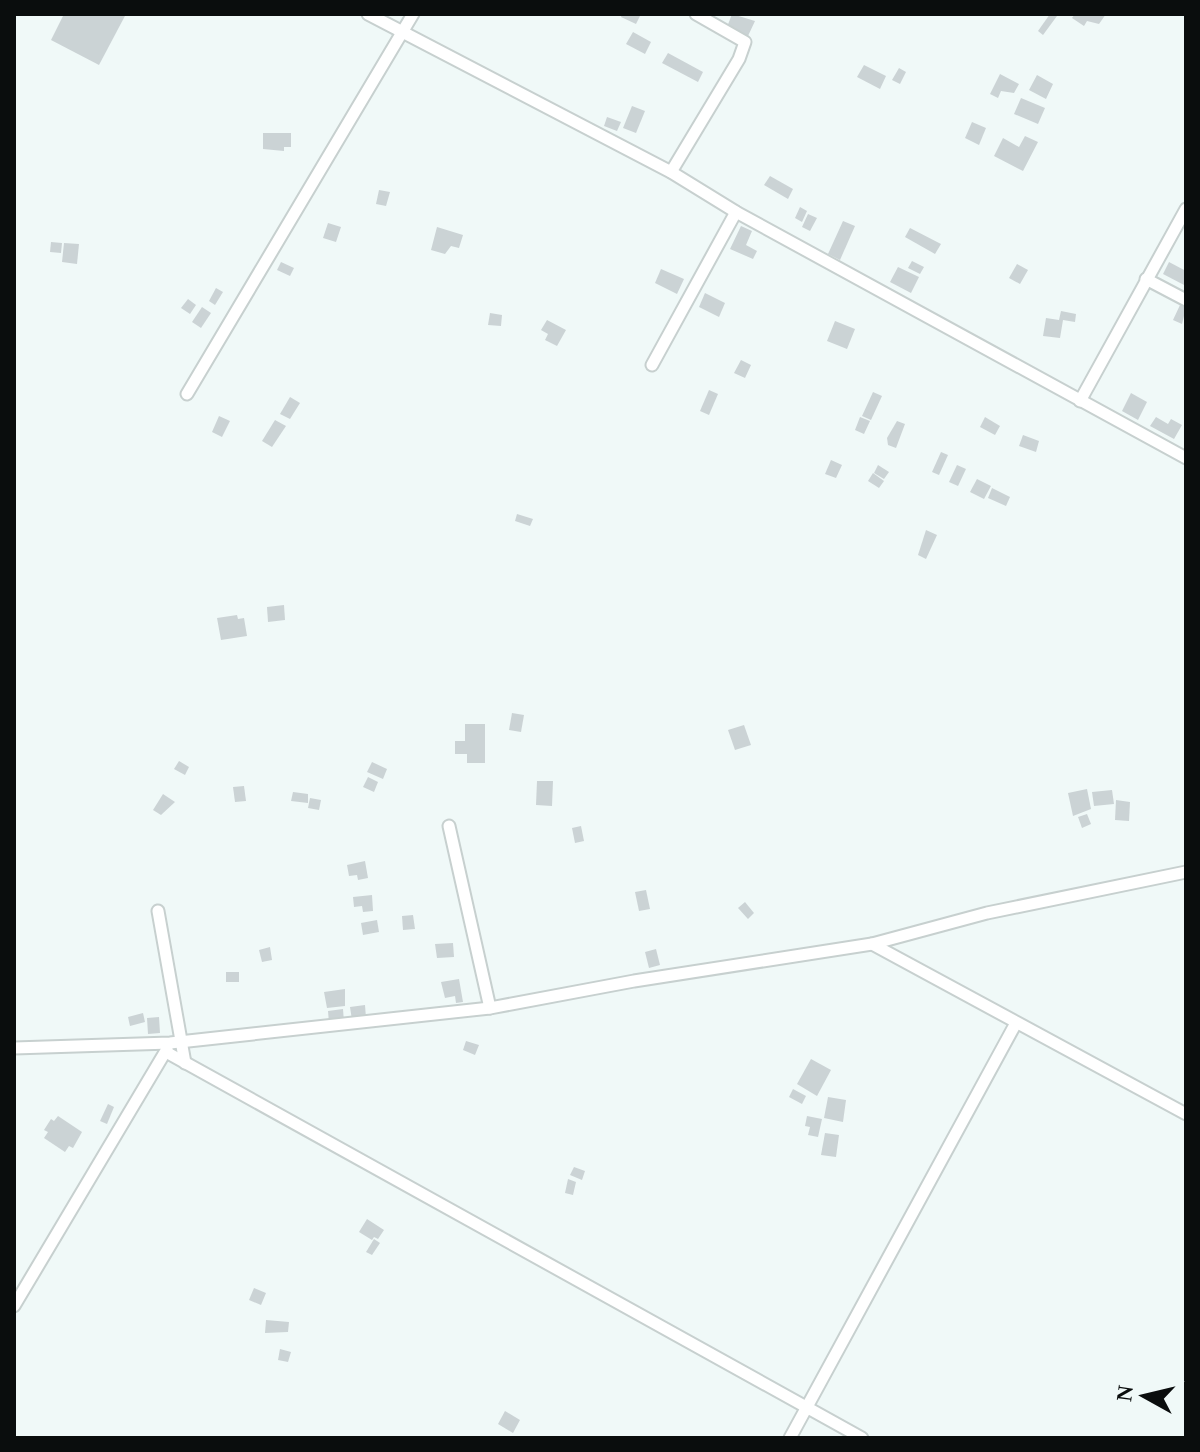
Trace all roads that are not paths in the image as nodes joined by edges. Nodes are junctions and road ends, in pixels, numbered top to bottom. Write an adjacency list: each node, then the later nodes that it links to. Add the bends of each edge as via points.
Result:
1 (368, 14): 4 (street)
2 (413, 14): 4 (street)
3 (696, 14): 5 (street, via 745,42)
4 (403, 32): 5 (street); 11 (street)
5 (671, 172): 7 (street)
6 (1186, 209): 8 (street)
7 (736, 212): 10 (street); 12 (street)
8 (1146, 279): 9 (street); 12 (street)
9 (1186, 300)
10 (652, 365)
11 (187, 394)
12 (1080, 401): 13 (street)
13 (1186, 458)
14 (449, 826): 18 (street)
15 (1186, 872): 17 (street, via 987,913)
16 (158, 911): 20 (street)
17 (872, 944): 18 (street); 19 (street)
18 (490, 1008): 20 (street)
19 (1016, 1023): 24 (street); 26 (street)
20 (183, 1042): 22 (street); 23 (street)
21 (14, 1048): 22 (street)
22 (168, 1048): 23 (street); 25 (street)
23 (185, 1063): 26 (street)
24 (1186, 1114)
25 (14, 1306)
26 (807, 1407): 27 (street); 28 (street)
27 (790, 1438)
28 (862, 1438)

